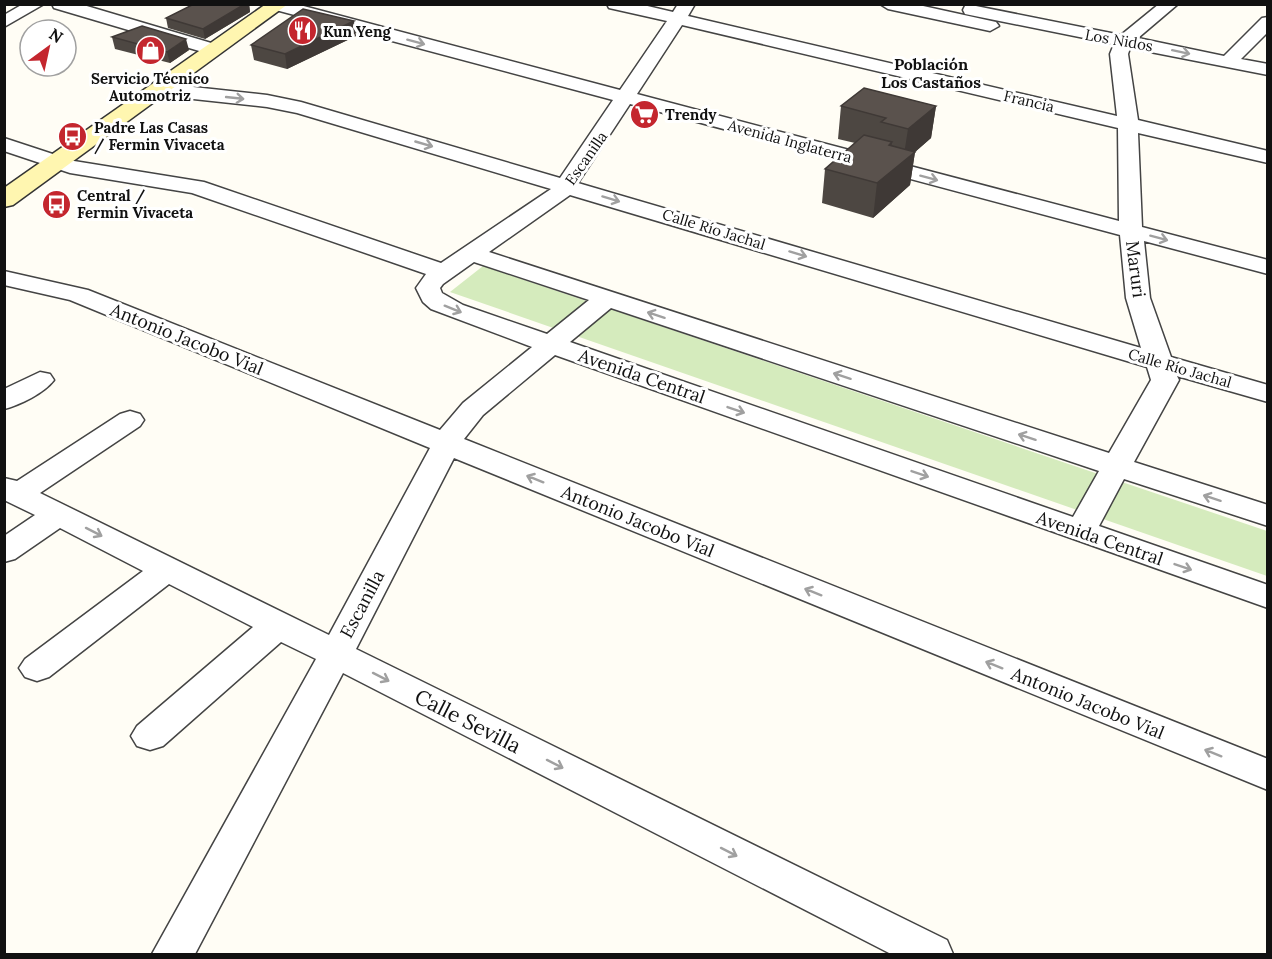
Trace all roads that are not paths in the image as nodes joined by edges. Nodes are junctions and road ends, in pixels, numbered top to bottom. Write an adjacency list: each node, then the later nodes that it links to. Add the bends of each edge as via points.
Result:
1 (36, 4): 9 (street)
2 (60, 4): 12 (street)
3 (615, 4): 8 (street, Francia)
4 (888, 4): 7 (street, Los Nidos)
5 (1170, 4): 11 (street)
6 (279, 5): 12 (main road); 16 (street, Avenida Inglaterra, one-way to 16)
7 (969, 11): 11 (street, Los Nidos)
8 (682, 12): 16 (street, Escanilla); 17 (street, Francia)
9 (4, 22)
10 (1268, 22): 13 (street)
11 (1121, 48): 13 (street, Los Nidos, one-way to 13); 17 (street, Maruri)
12 (212, 49): 15 (main road)
13 (1228, 62): 14 (street, Los Nidos)
14 (1268, 70)
15 (156, 89): 20 (main road); 21 (street, Calle Río Jachal, one-way to 21, via 289,105)
16 (627, 98): 21 (street, Escanilla); 23 (street, Avenida Inglaterra, one-way to 23)
17 (1128, 124): 19 (street, Francia); 23 (street, Maruri)
18 (4, 144): 20 (street)
19 (1268, 157)
20 (55, 163): 22 (main road); 26 (street, via 195,187)
21 (567, 186): 24 (street, Escanilla); 30 (street, Calle Río Jachal, one-way to 30)
22 (4, 200)
23 (1131, 230): 25 (street, Avenida Inglaterra, one-way to 25); 30 (street, Maruri, via 1138,298)
24 (473, 254): 26 (street, Escanilla); 28 (street)
25 (1268, 267)
26 (444, 272): 29 (street, Avenida Central, one-way to 29, via 428,288 440,303)
27 (4, 278): 35 (street, Antonio Jacobo Vial, via 68,291)
28 (606, 299): 29 (street, Escanilla); 36 (street, one-way to 28)
29 (551, 345): 35 (street, Escanilla, via 473,409 455,428); 40 (street, Avenida Central, one-way to 40)
30 (1159, 362): 32 (street, Calle Río Jachal); 36 (street, Maruri, via 1164,384)
31 (40, 380): 33 (street)
32 (1268, 394)
33 (4, 401)
34 (130, 420): 37 (street)
35 (447, 444): 45 (street, Escanilla); 48 (street, Antonio Jacobo Vial, one-way to 35)
36 (1116, 467): 39 (street, one-way to 36); 40 (street, Maruri)
37 (11, 490): 38 (street, Calle Sevilla)
38 (58, 514): 41 (street); 42 (street, Calle Sevilla, one-way to 42)
39 (1268, 516)
40 (1080, 531): 43 (street, Avenida Central, one-way to 43)
41 (4, 551)
42 (167, 569): 44 (street, Calle Sevilla); 46 (street)
43 (1268, 597)
44 (278, 625): 45 (street, Calle Sevilla); 47 (street)
45 (336, 654): 49 (street, Escanilla); 50 (street, Calle Sevilla, one-way to 50)
46 (37, 668)
47 (150, 736)
48 (1268, 775)
49 (172, 954)
50 (932, 954)

